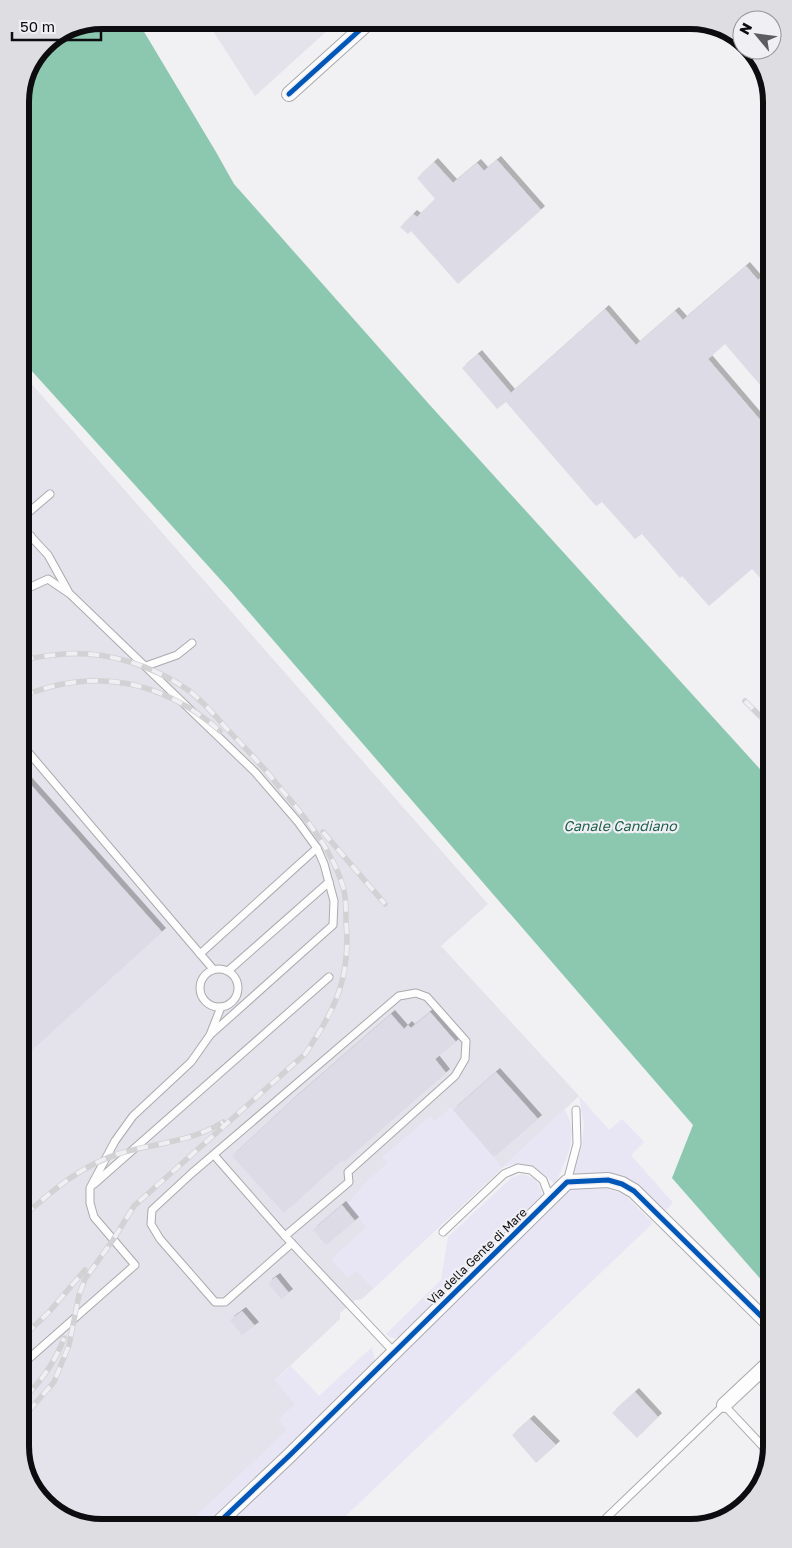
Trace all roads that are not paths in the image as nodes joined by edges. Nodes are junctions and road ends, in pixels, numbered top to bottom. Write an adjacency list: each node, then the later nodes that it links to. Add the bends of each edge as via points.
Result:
1 (361, 29): 2 (street)
2 (290, 94)
3 (50, 494): 4 (lane)
4 (29, 512)
5 (30, 536): 7 (lane, via 48,555)
6 (29, 588): 7 (lane, via 48,579)
7 (70, 594): 9 (lane)
8 (192, 643): 9 (lane, via 177,655)
9 (146, 666): 11 (lane, via 255,772)
10 (29, 753): 13 (lane)
11 (317, 848): 12 (lane); 13 (lane)
12 (329, 882): 15 (lane); 18 (lane, via 334,902 333,925)
13 (200, 954): 14 (lane)
14 (213, 969): 15 (lane); 17 (lane, via 203,977 201,996 210,1005)
15 (228, 971): 17 (lane, via 236,978 238,991 232,1002)
16 (329, 977): 22 (lane)
17 (221, 1007): 18 (lane)
18 (210, 1035): 22 (lane, via 191,1062 133,1116 115,1141)
19 (576, 1110): 21 (lane, via 577,1144)
20 (214, 1155): 25 (lane); 25 (lane, via 399,996 416,993 427,997 466,1041 465,1058 455,1076 348,1172 349,1182); 26 (lane, via 152,1210 150,1224 215,1302 225,1302)
21 (567, 1182): 23 (street, Via della Gente di Mare); 27 (street, via 608,1180 634,1191)
22 (90, 1188): 29 (lane, via 94,1217 135,1265)
23 (550, 1198): 24 (lane, via 543,1180 532,1170 518,1168 504,1174); 28 (street, Via della Gente di Mare)
24 (443, 1232)
25 (285, 1236): 26 (lane)
26 (292, 1243): 28 (lane)
27 (763, 1317)
28 (394, 1352): 33 (street, Via della Gente di Mare)
29 (29, 1358)
30 (763, 1368): 31 (street)
31 (724, 1405): 32 (lane); 34 (lane)
32 (763, 1447)
33 (222, 1519)
34 (605, 1519)

